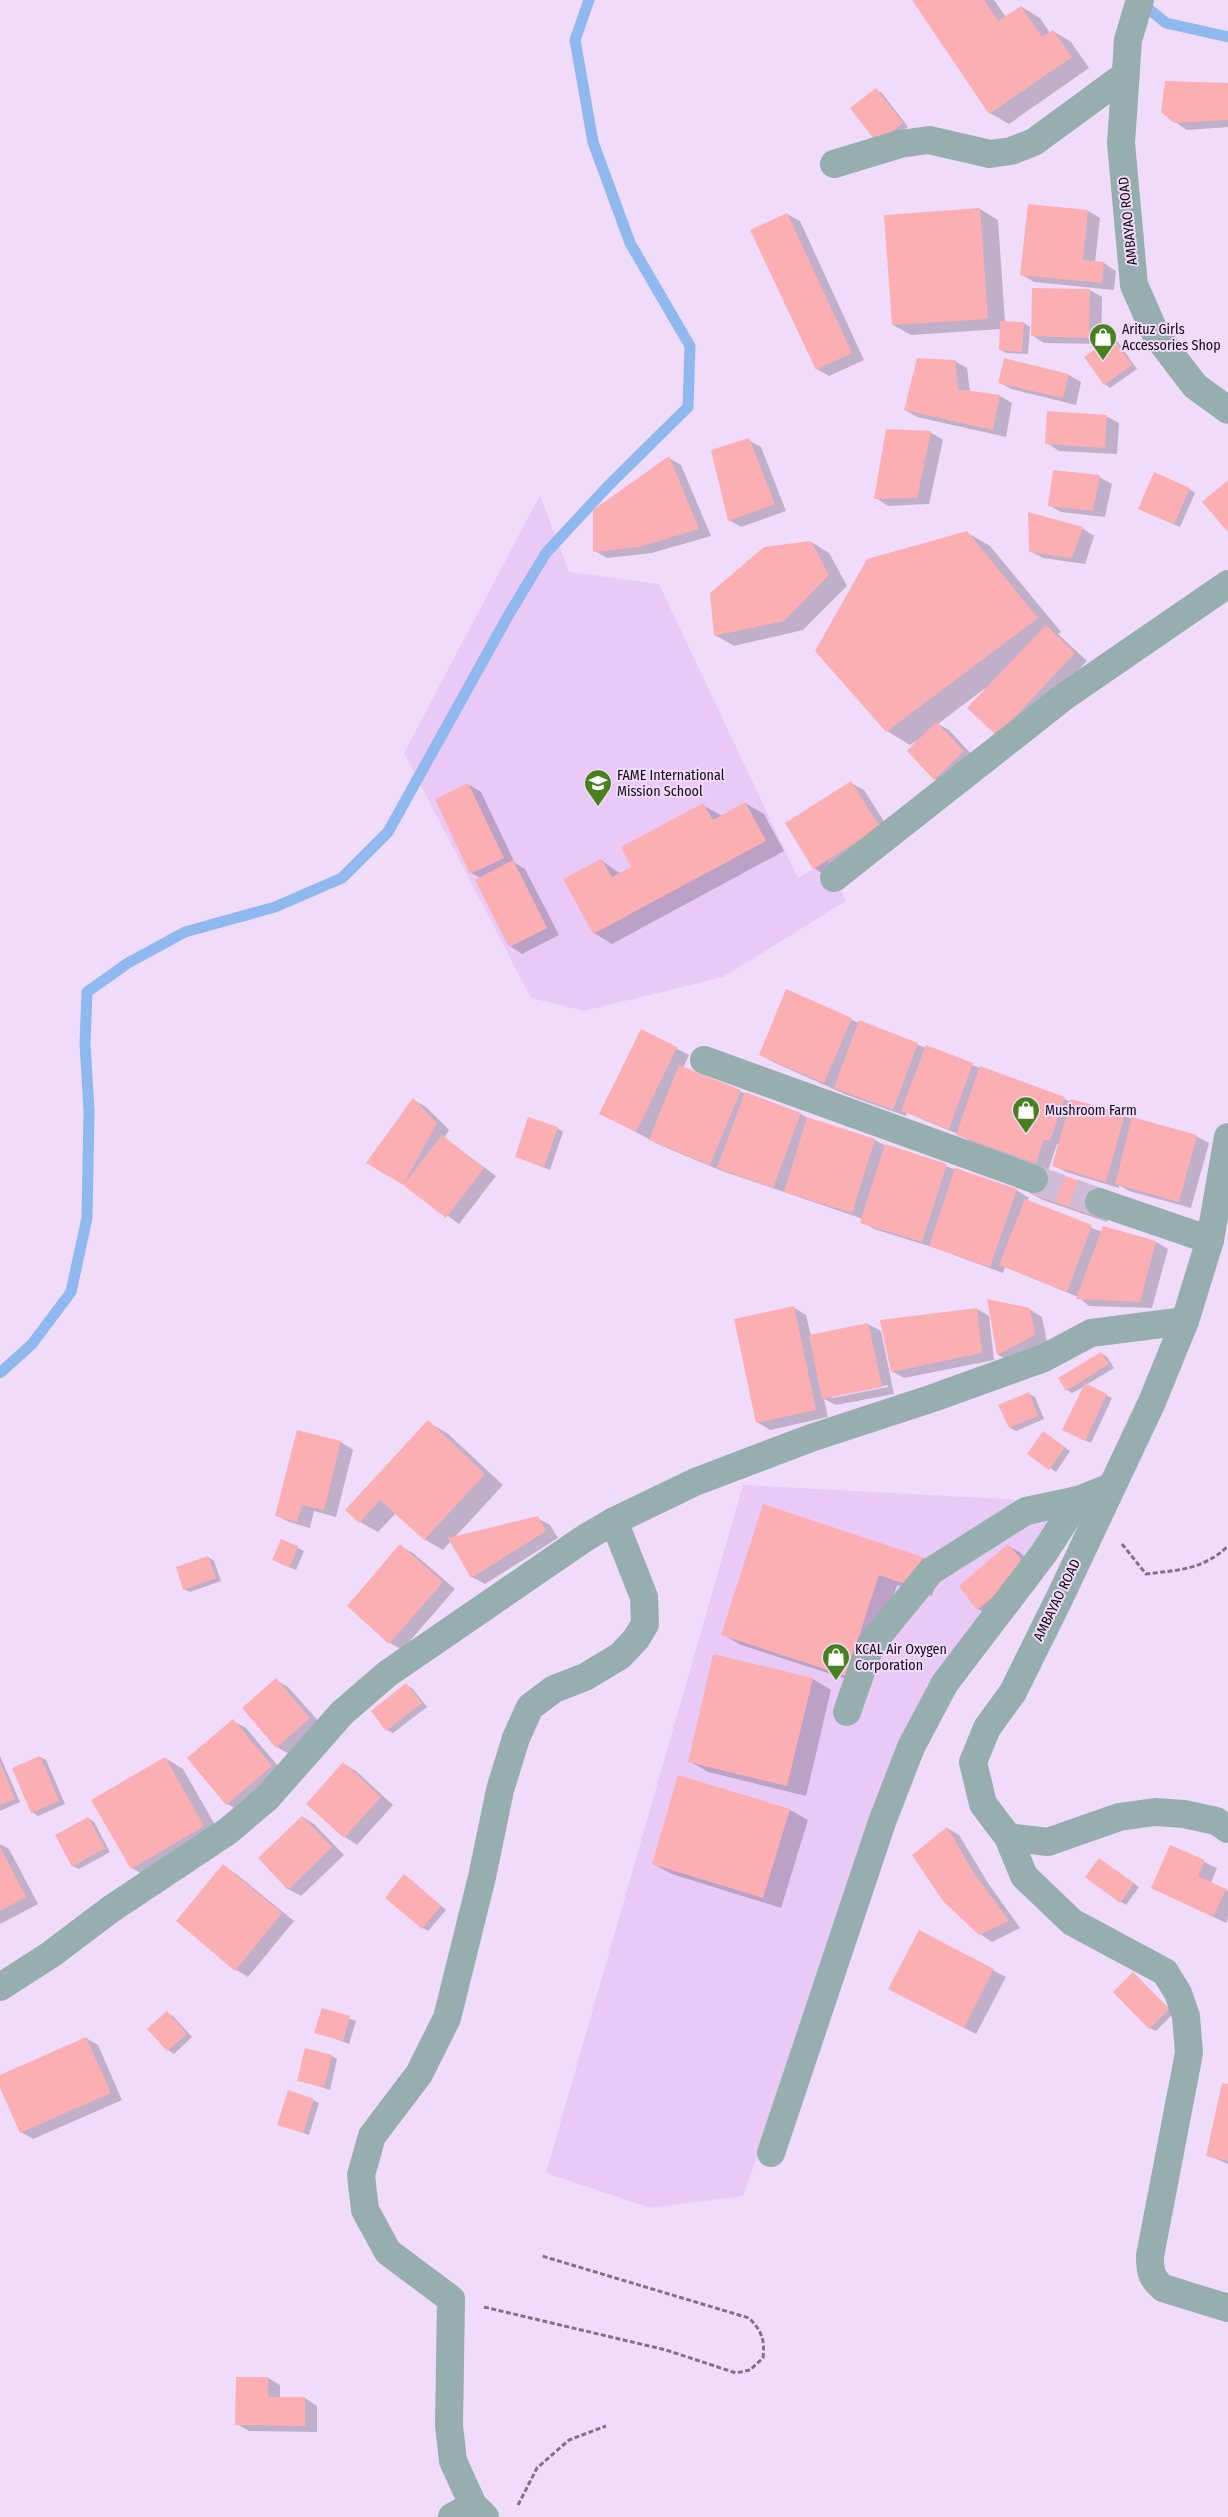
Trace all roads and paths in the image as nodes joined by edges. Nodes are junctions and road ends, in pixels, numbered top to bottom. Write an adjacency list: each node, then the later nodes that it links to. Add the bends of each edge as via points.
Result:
1 (1140, 0): 2 (street, AMBAYAO ROAD, via 1128,40)
2 (1124, 76): 3 (street, via 1034,142 1010,151 990,154 929,140 900,144); 4 (street, AMBAYAO ROAD, via 1121,143 1134,284 1156,335 1195,386)
3 (834, 164)
4 (1228, 410)
5 (1228, 584): 6 (street, via 1065,696)
6 (834, 878)
7 (704, 1060): 9 (street)
8 (1228, 1137): 11 (street, AMBAYAO ROAD)
9 (1034, 1179)
10 (1099, 1202): 11 (street)
11 (1210, 1240): 12 (street, AMBAYAO ROAD)
12 (1185, 1321): 13 (street, AMBAYAO ROAD, via 1152,1402); 15 (street, via 1091,1333 1044,1358 811,1438 696,1482)
13 (1111, 1487): 14 (street); 16 (path, via 1123,1545 1146,1574 1194,1568 1217,1557); 19 (street, AMBAYAO ROAD, via 1060,1598 1012,1692 987,1728 973,1762 983,1804)
14 (1078, 1500): 17 (street, via 1026,1511 931,1571 870,1646); 21 (street, via 1044,1553 945,1683 911,1747 882,1822)
15 (614, 1521): 20 (street, via 387,1674 342,1713 266,1798 228,1831); 23 (street, via 644,1597 645,1624 620,1656 585,1677 554,1689 530,1707 516,1738 500,1790 447,2018 419,2074 372,2136 361,2175 365,2210 388,2252)
16 (1228, 1546)
17 (847, 1712)
18 (1228, 1829): 19 (street, via 1208,1819 1155,1812 1119,1817 1048,1842)
19 (1008, 1837): 24 (street, AMBAYAO ROAD, via 1024,1876 1072,1922 1165,1972 1178,1993 1186,2016 1189,2053 1150,2256 1150,2272 1163,2288)
20 (0, 1987)
21 (770, 2153)
22 (542, 2256): 23 (path, via 749,2318 759,2328 764,2342 763,2358 750,2370 736,2373 666,2350)
23 (451, 2299): 27 (street, via 449,2425 453,2461)
24 (1228, 2308)
25 (606, 2426): 26 (path, via 569,2440 537,2468)
26 (516, 2510)
27 (470, 2513)

